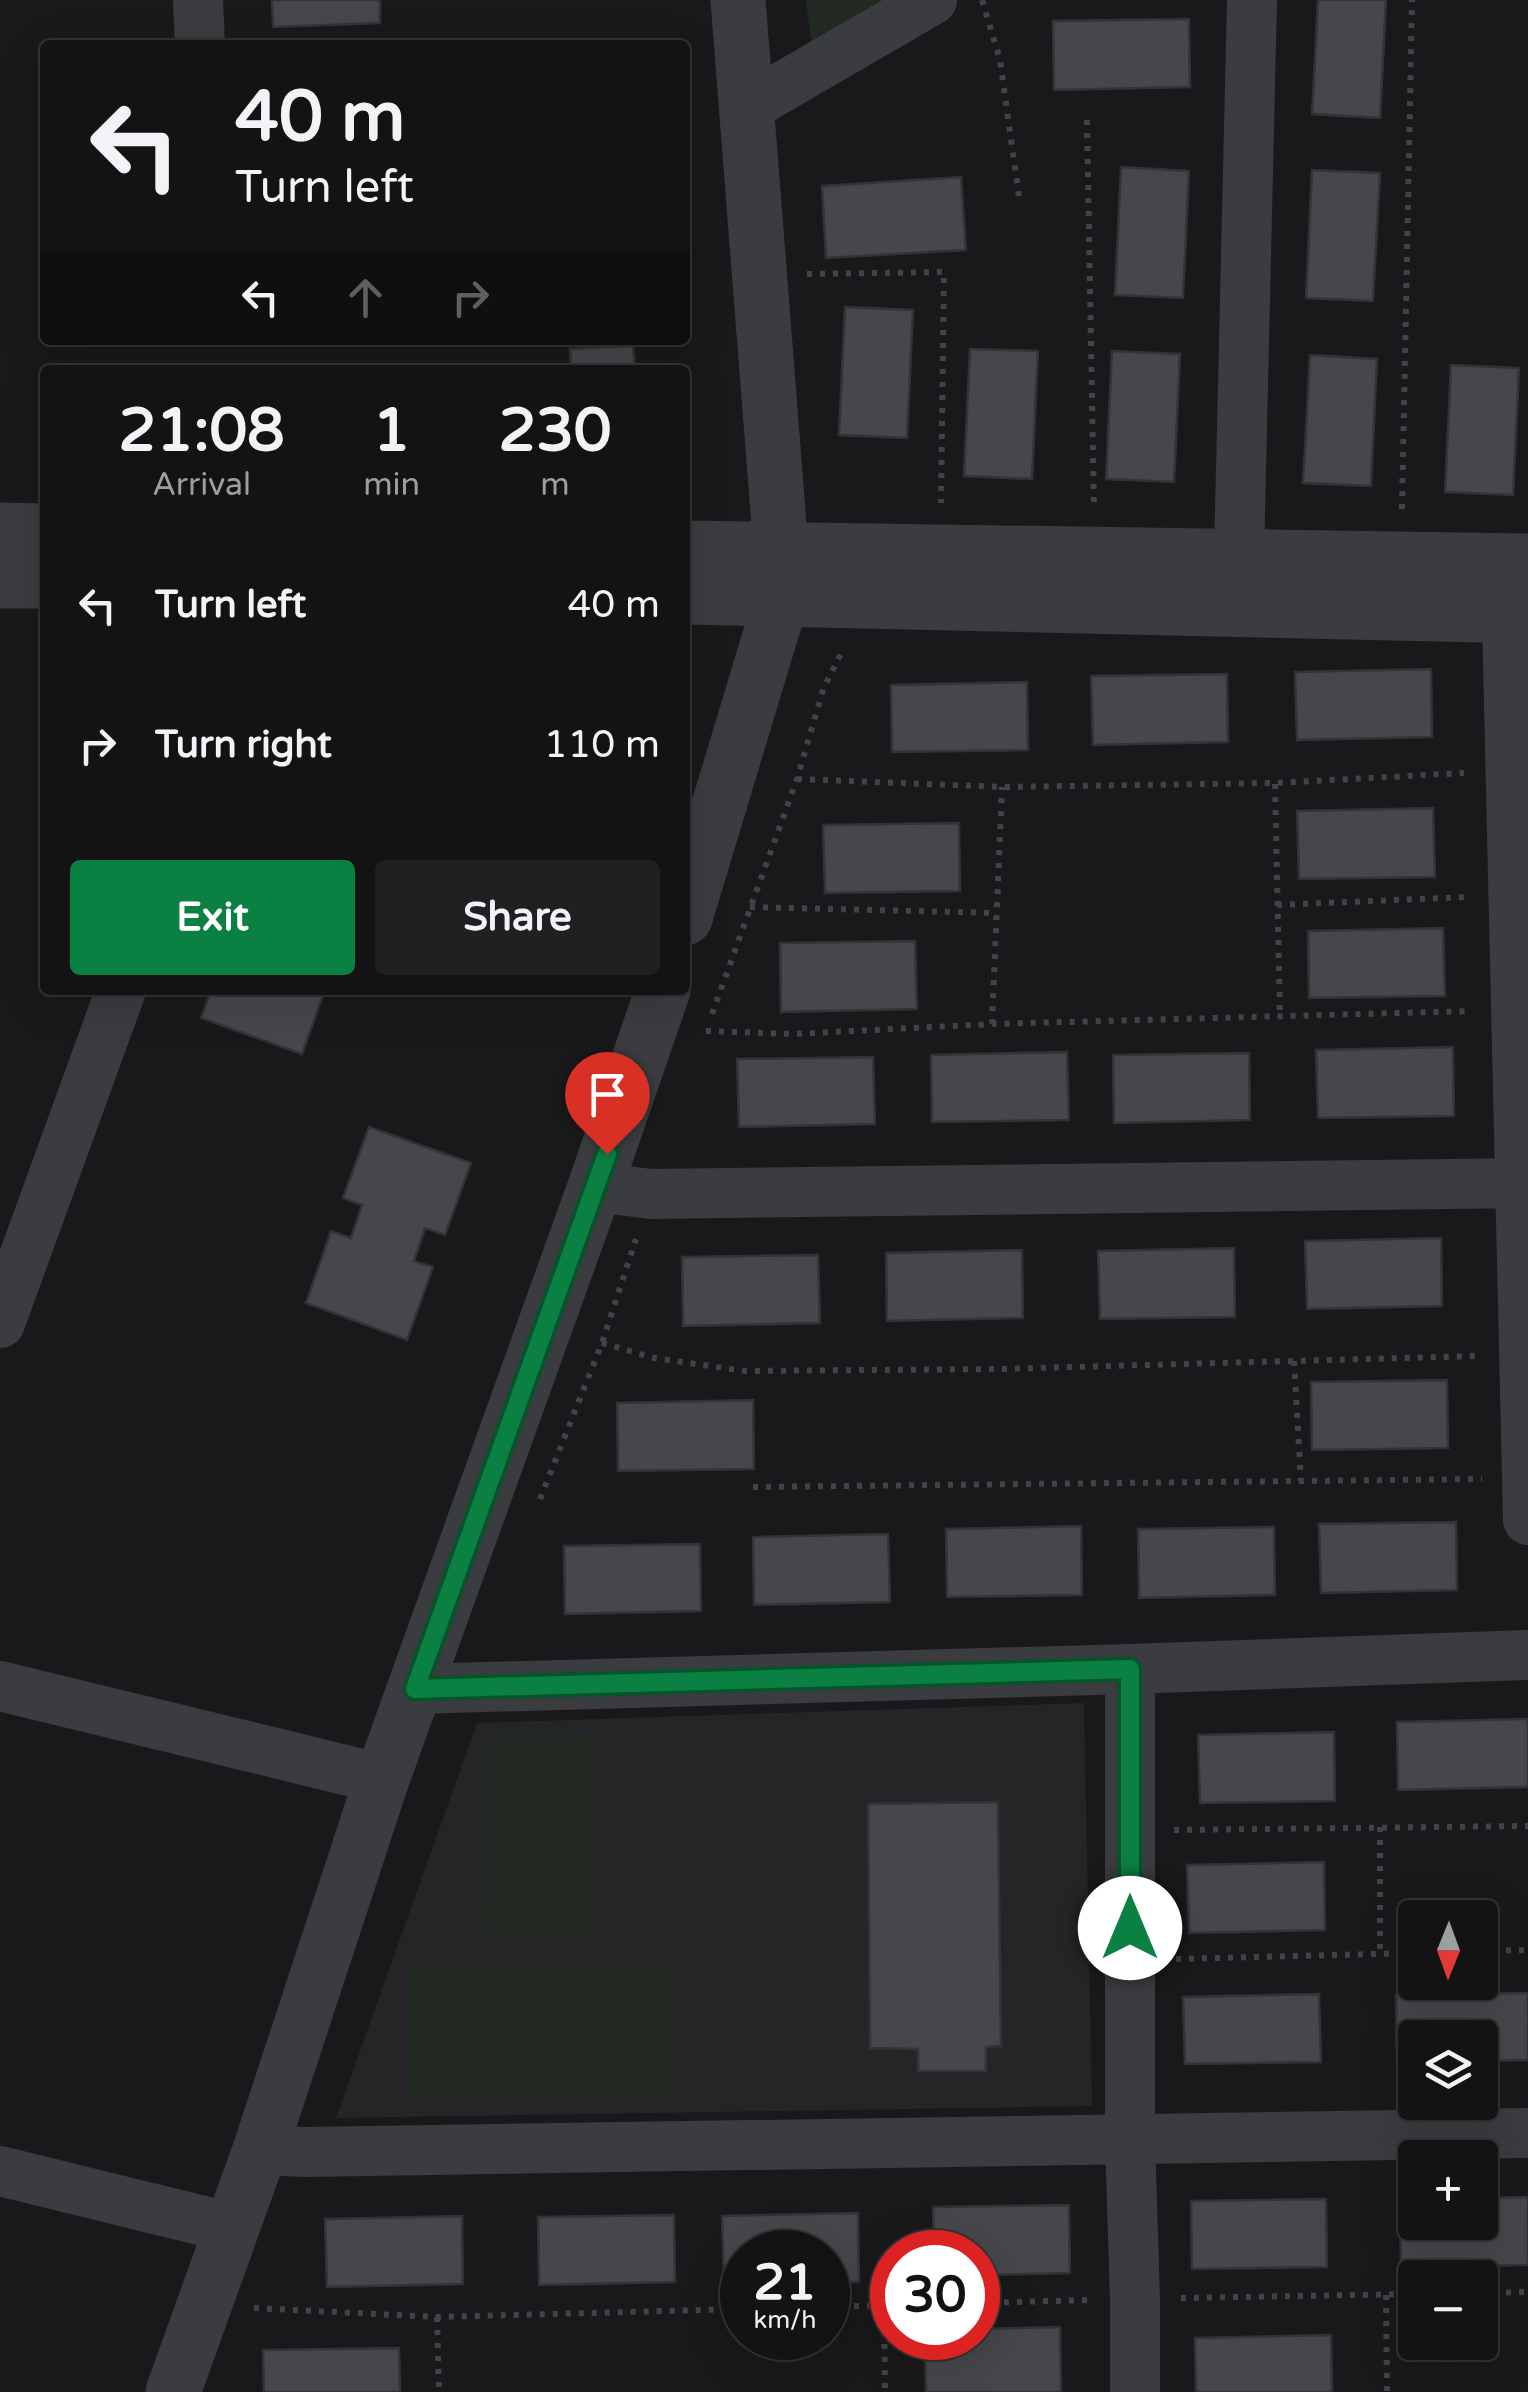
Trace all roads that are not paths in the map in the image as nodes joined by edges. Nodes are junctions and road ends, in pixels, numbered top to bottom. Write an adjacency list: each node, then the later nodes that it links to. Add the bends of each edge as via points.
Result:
1 (198, 0): 5 (street)
2 (738, 0): 6 (street)
3 (932, 0): 6 (street)
4 (1252, 0): 14 (street)
5 (200, 40)
6 (746, 108): 11 (street)
7 (0, 530): 8 (street)
8 (40, 532)
9 (690, 549): 11 (street)
10 (1517, 561): 14 (street); 16 (street)
11 (781, 575): 14 (street); 15 (street); 17 (street)
12 (0, 581): 13 (street)
13 (40, 581)
14 (1238, 582): 16 (street)
15 (690, 596)
16 (1517, 616): 20 (street, via 1510,770)
17 (690, 900)
18 (119, 995): 22 (street)
19 (661, 995): 21 (street)
20 (1524, 1183): 21 (street, via 651,1194); 23 (street)
21 (596, 1187): 28 (street)
22 (0, 1322)
23 (1527, 1478): 24 (street)
24 (1528, 1520)
25 (1528, 1655): 26 (street)
26 (1130, 1669): 28 (street); 31 (street)
27 (0, 1686): 29 (street)
28 (415, 1689): 29 (street)
29 (382, 1779): 32 (street)
30 (1528, 2132): 31 (street)
31 (1130, 2138): 32 (street); 36 (street)
32 (260, 2150): 34 (street)
33 (0, 2171): 34 (street)
34 (232, 2228): 35 (street)
35 (174, 2392)
36 (1134, 2392)

